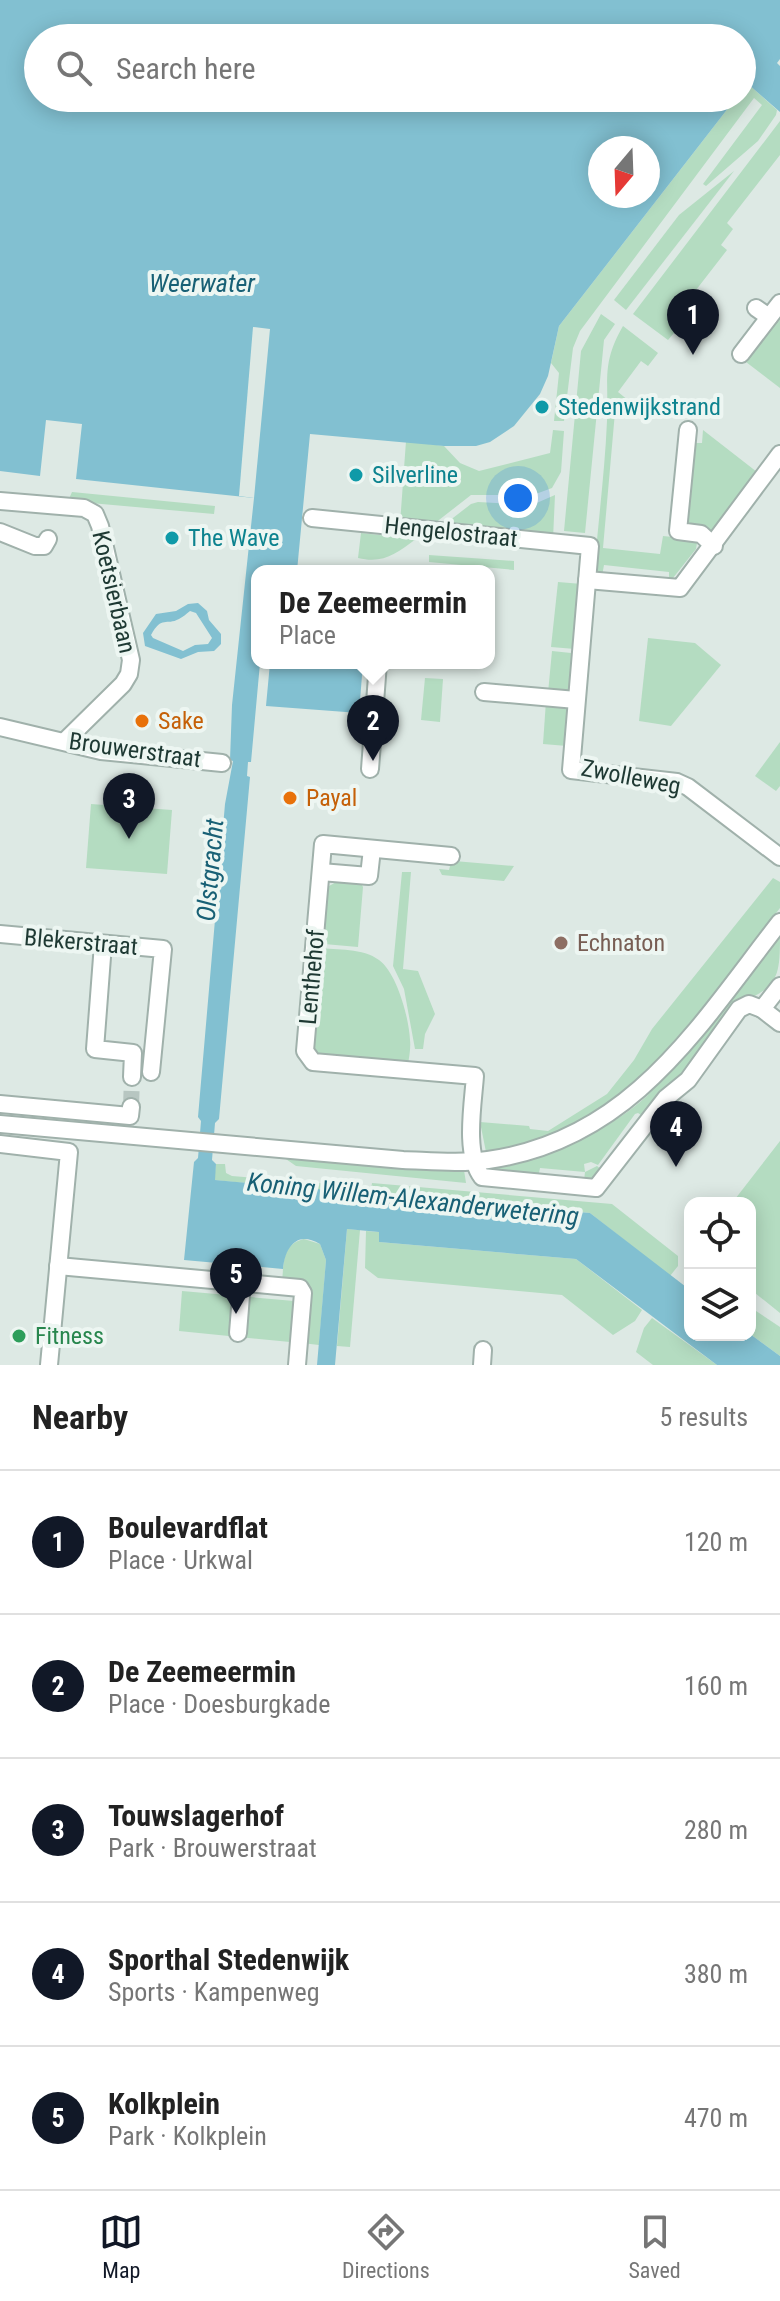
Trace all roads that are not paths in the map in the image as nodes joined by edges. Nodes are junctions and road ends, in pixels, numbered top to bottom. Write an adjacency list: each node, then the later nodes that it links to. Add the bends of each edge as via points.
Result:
1 (780, 303): 2 (street, via 763,312)
2 (741, 354)
3 (688, 430): 10 (street, via 671,530 701,534)
4 (780, 454): 10 (street)
5 (0, 501): 16 (street, Koetsierbaan, via 84,508 95,514 100,526 131,660 129,674)
6 (312, 518): 9 (street, Hengelostraat)
7 (0, 532): 8 (street, via 35,546 44,546)
8 (48, 539)
9 (590, 546): 11 (street, Zwolleweg)
10 (714, 546): 11 (street, via 680,588)
11 (587, 580): 14 (street, Zwolleweg)
12 (378, 669): 18 (street)
13 (484, 692): 14 (street)
14 (576, 700): 21 (street, Zwolleweg, via 571,770 677,782)
15 (0, 727): 16 (street, Brouwerstraat)
16 (65, 741): 17 (street, Brouwerstraat, via 101,751)
17 (222, 763)
18 (370, 769)
19 (372, 849): 20 (street, Lenthehof); 22 (street, via 369,876); 22 (street, Lenthehof, via 323,844)
20 (451, 856)
21 (780, 857)
22 (321, 872): 35 (street, Lenthehof, via 305,1051 313,1062 475,1076)
23 (780, 922): 35 (street, via 684,1045 640,1091 561,1140)
24 (0, 934): 25 (street, Blekerstraat)
25 (103, 944): 29 (street, Blekerstraat, via 163,949); 30 (street, via 95,1049 133,1053)
26 (780, 986): 27 (street)
27 (762, 1009): 28 (street); 35 (street, via 749,1004 739,1009 688,1080 666,1098 596,1188 486,1179)
28 (780, 1023)
29 (151, 1072)
30 (132, 1077)
31 (0, 1104): 32 (street)
32 (131, 1112)
33 (0, 1124): 35 (street, via 403,1160)
34 (0, 1144): 36 (street, via 69,1152)
35 (475, 1161)
36 (58, 1266): 37 (street); 39 (street)
37 (242, 1283): 38 (street); 40 (street, via 300,1288)
38 (238, 1333)
39 (49, 1365)
40 (297, 1365)

